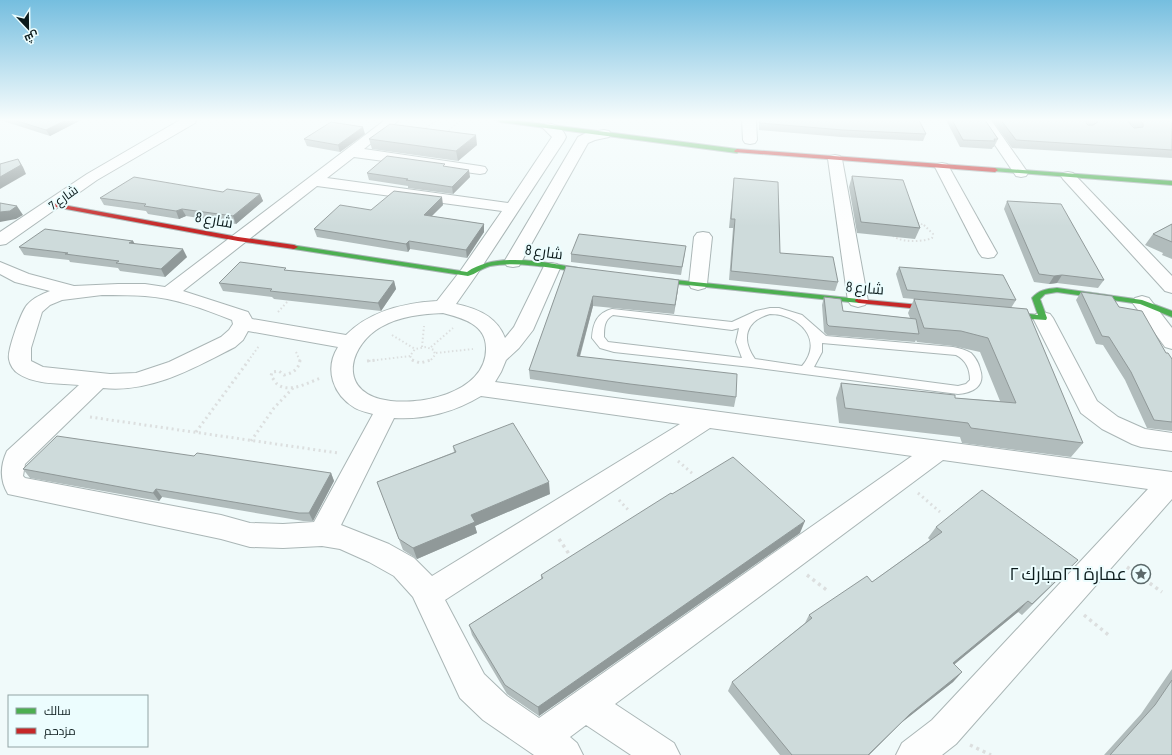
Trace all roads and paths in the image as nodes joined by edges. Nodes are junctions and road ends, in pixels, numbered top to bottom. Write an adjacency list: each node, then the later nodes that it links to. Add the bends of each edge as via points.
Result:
1 (129, 155): 16 (street, شارع 7)
2 (347, 155): 14 (street)
3 (374, 155): 12 (street)
4 (547, 155): 17 (street)
5 (574, 155): 28 (street)
6 (785, 155): 9 (street)
7 (1013, 155): 10 (street)
8 (997, 158): 10 (street)
9 (835, 159): 11 (street); 39 (street)
10 (1020, 164): 11 (street); 13 (street)
11 (942, 167): 27 (street)
12 (480, 170)
13 (1068, 176): 15 (street); 35 (street)
14 (314, 181): 17 (street); 24 (street)
15 (1172, 184)
16 (52, 205): 24 (street, شارع 8); 25 (street, شارع 7)
17 (512, 208): 31 (street)
18 (906, 220): 19 (path); 20 (path, via 893,221); 26 (path, via 921,223 933,234 928,241)
19 (908, 226)
20 (888, 229): 21 (path); 26 (path, via 892,235)
21 (895, 230)
22 (703, 237): 34 (street)
23 (912, 237): 26 (path)
24 (238, 239): 31 (street, شارع 8); 37 (street)
25 (0, 240)
26 (914, 242)
27 (988, 253)
28 (513, 262): 30 (street, شارع 8); 31 (street, شارع 8, via 482,266)
29 (0, 267): 36 (street, via 22,278)
30 (551, 268): 32 (street, شارع 8); 59 (street, via 523,330 512,343)
31 (468, 274): 41 (street)
32 (605, 274)
33 (636, 277): 34 (street, شارع 8)
34 (698, 284): 38 (street, شارع 8)
35 (1172, 287)
36 (72, 291): 37 (street, via 145,290); 65 (street, via 50,298 34,309 18,357 22,366 31,371)
37 (169, 293): 51 (street, via 201,301 241,316)
38 (781, 294): 39 (street, شارع 8); 43 (lane)
39 (858, 301): 42 (street, شارع 8)
40 (1142, 302): 46 (street); 47 (street, via 1057,290 1043,292 1036,298); 54 (street)
41 (443, 307): 45 (street); 49 (street, via 401,312)
42 (951, 309)
43 (779, 311): 48 (lane, via 761,312); 50 (lane, via 798,317)
44 (989, 313): 47 (street)
45 (470, 314): 56 (path); 59 (street, via 490,328 497,340)
46 (1172, 314)
47 (1043, 318): 73 (street, via 1089,407 1110,423 1142,438)
48 (748, 322): 62 (lane, via 742,330 741,340 744,352); 62 (lane, via 732,326 612,312 600,319 598,338 604,345 614,348)
49 (373, 323): 53 (street); 58 (path)
50 (804, 323): 64 (lane, via 814,335 818,347 815,360); 64 (lane, via 823,339 958,352 967,355 972,361 977,378 971,387 958,390)
51 (243, 324): 52 (street); 65 (street, via 228,342 154,377 123,382)
52 (268, 337): 53 (street); 55 (path); 55 (path)
53 (351, 342): 63 (street, via 344,354)
54 (1172, 342)
55 (259, 346): 71 (path)
56 (431, 347): 58 (path); 60 (path)
57 (291, 349): 66 (path, via 300,358 298,368 289,375 279,371 271,375 277,384)
58 (415, 349): 61 (path)
59 (497, 351): 60 (path); 67 (street, via 491,372)
60 (436, 353): 61 (path, via 432,360 420,363 415,362)
61 (410, 356): 63 (path)
62 (751, 363): 64 (lane)
63 (341, 368): 66 (path); 68 (street, via 347,388 363,402)
64 (805, 370)
65 (99, 379): 69 (street)
66 (294, 387): 72 (path, via 274,408)
67 (476, 387): 68 (street, via 450,402 419,410); 70 (street)
68 (387, 409): 75 (street)
69 (64, 413): 71 (path); 79 (street, via 16,458 9,475 11,482 17,487 250,535)
70 (706, 419): 74 (street); 82 (street)
71 (196, 432): 72 (path)
72 (251, 441): 75 (path)
73 (1172, 442)
74 (940, 450): 76 (street); 77 (street)
75 (362, 457): 79 (street)
76 (900, 479): 78 (path); 85 (street)
77 (1172, 482): 80 (street)
78 (940, 512)
79 (322, 534): 82 (street, via 343,537 404,567)
80 (1107, 553): 81 (path); 83 (street)
81 (1162, 592)
82 (427, 594): 86 (street, via 472,686 495,708)
83 (1065, 600): 84 (path); 89 (street, via 944,732)
84 (1111, 638)
85 (586, 705): 86 (street); 88 (street)
86 (540, 738): 87 (street)
87 (565, 755)
88 (662, 755)
89 (914, 755)

